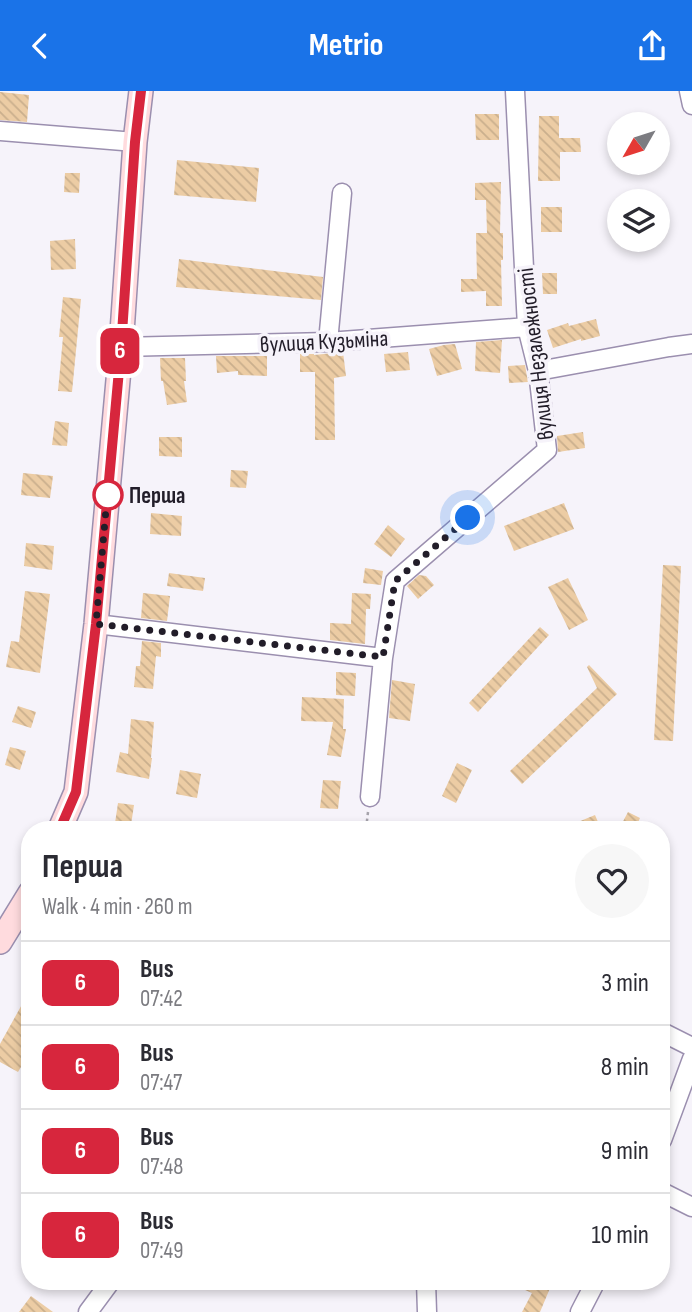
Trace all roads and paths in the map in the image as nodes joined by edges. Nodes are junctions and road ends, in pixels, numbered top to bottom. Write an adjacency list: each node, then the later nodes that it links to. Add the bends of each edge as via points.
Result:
1 (141, 91): 6 (street)
2 (514, 91): 8 (street, вулиця Незалежності)
3 (689, 91): 4 (street)
4 (692, 105)
5 (0, 131): 6 (street)
6 (135, 142): 11 (street)
7 (342, 193): 9 (street)
8 (527, 327): 9 (street, вулиця Кузьміна); 12 (street, вулиця Незалежності)
9 (328, 342): 11 (street, вулиця Кузьміна)
10 (692, 344): 12 (street)
11 (121, 348): 13 (street)
12 (538, 371): 14 (street, вулиця Незалежності, via 547,450 395,581)
13 (96, 624): 14 (street); 16 (street, via 76,792)
14 (383, 657): 15 (street, вулиця Незалежності)
15 (370, 797)
16 (63, 821)
17 (21, 906): 18 (street)
18 (2, 933)
19 (670, 1036): 20 (street)
20 (692, 1047)
21 (692, 1059): 22 (street)
22 (670, 1118)
23 (670, 1196): 24 (street)
24 (692, 1207)
25 (104, 1290): 28 (street)
26 (426, 1290): 29 (street)
27 (591, 1290): 30 (street)
28 (88, 1312)
29 (427, 1312)
30 (580, 1312)

